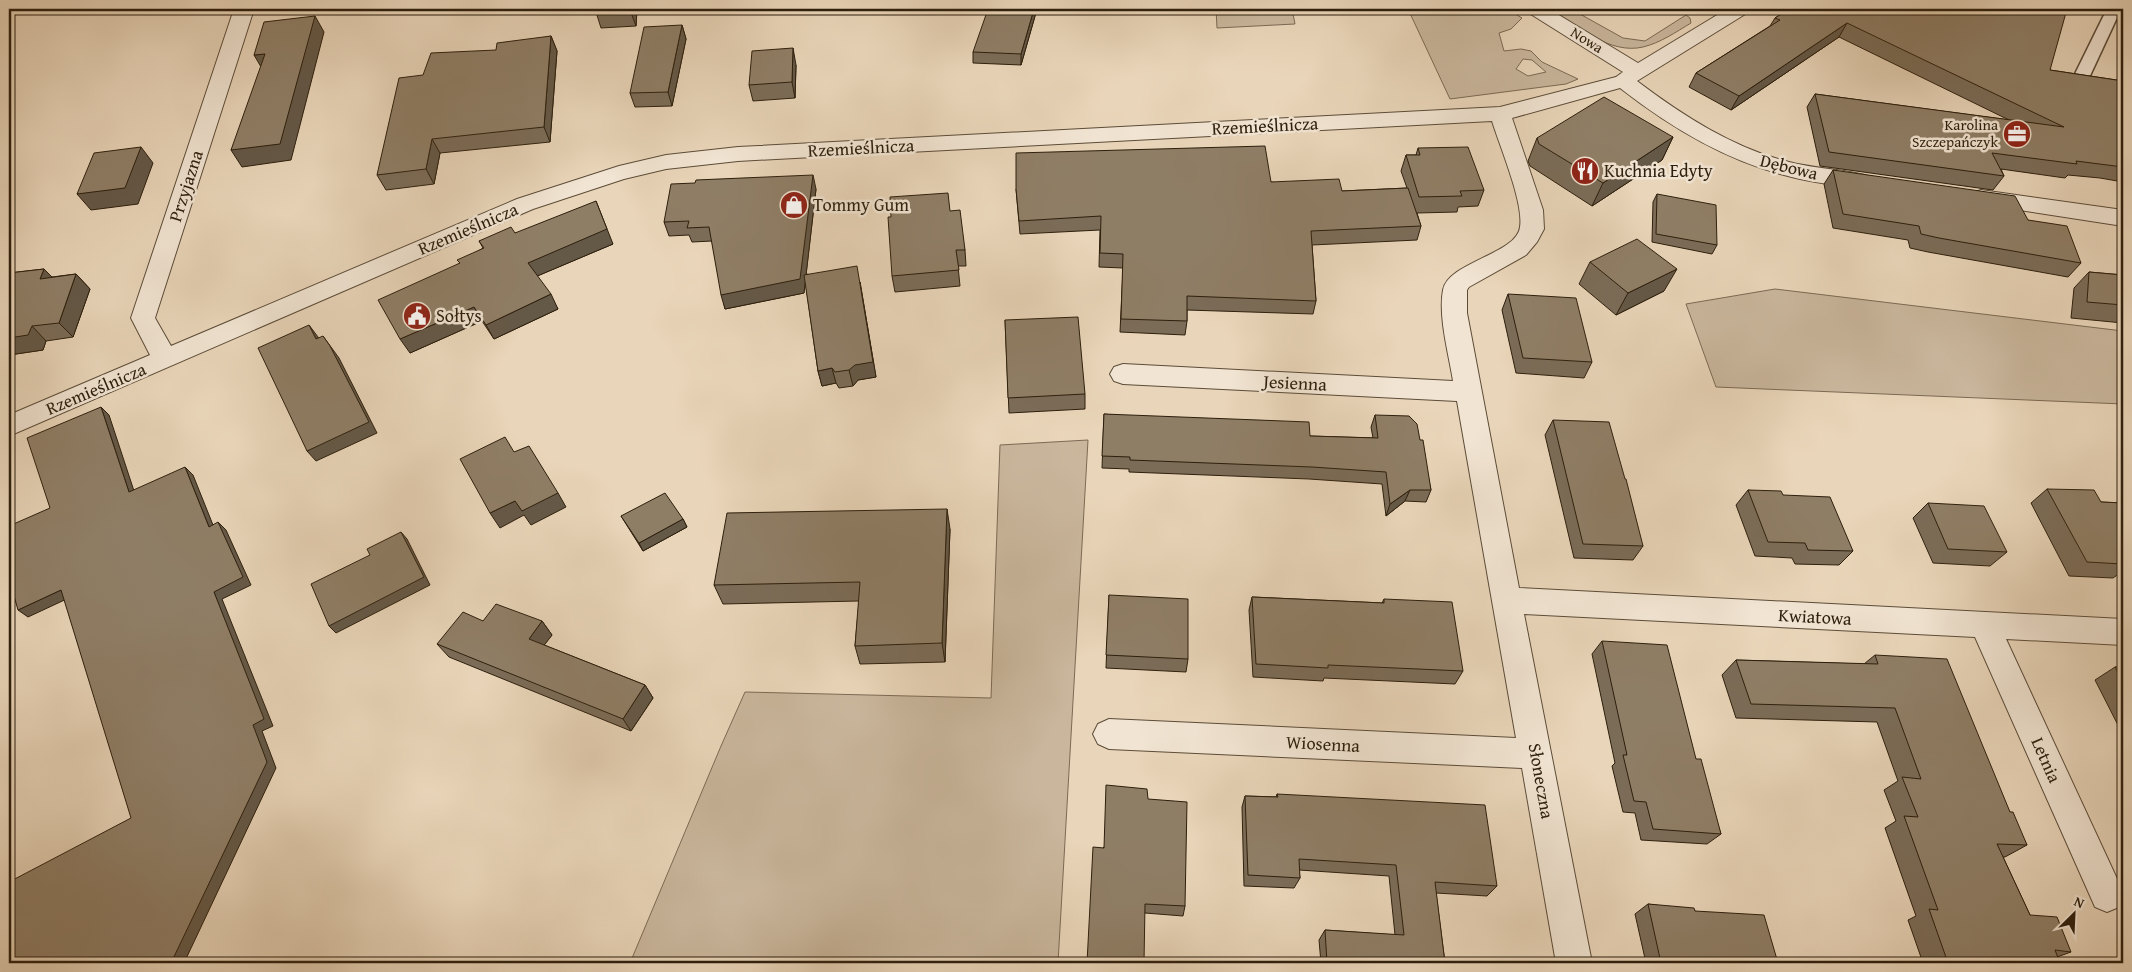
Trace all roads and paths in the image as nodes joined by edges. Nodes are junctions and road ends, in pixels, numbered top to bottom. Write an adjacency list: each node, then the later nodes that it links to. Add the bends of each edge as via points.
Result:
1 (244, 9): 11 (street, Przyjazna, via 143,318)
2 (1536, 9): 5 (street, Nowa)
3 (1740, 9): 5 (street, Rzemieślnicza)
4 (2114, 9): 6 (lane)
5 (1631, 76): 7 (street, Rzemieślnicza); 8 (street, Dębowa, via 1659,109 1751,157 1805,173)
6 (2080, 80)
7 (1500, 114): 11 (street, Rzemieślnicza, via 738,154 666,162 619,173 525,204); 13 (street, Słoneczna, via 1532,210 1532,229 1518,249 1461,281 1455,289 1455,312)
8 (1882, 184)
9 (1959, 195): 10 (street)
10 (2123, 218)
11 (165, 359): 14 (street, Rzemieślnicza)
12 (1123, 374): 13 (street, Jesienna)
13 (1468, 392): 15 (street, Słoneczna)
14 (9, 426)
15 (1506, 600): 16 (street, Kwiatowa); 19 (street, Słoneczna)
16 (1985, 626): 17 (street, Kwiatowa); 20 (street, Letnia)
17 (2123, 632)
18 (1109, 734): 19 (street, Wiosenna)
19 (1536, 754): 21 (street, Słoneczna)
20 (2107, 895)
21 (1574, 963)

